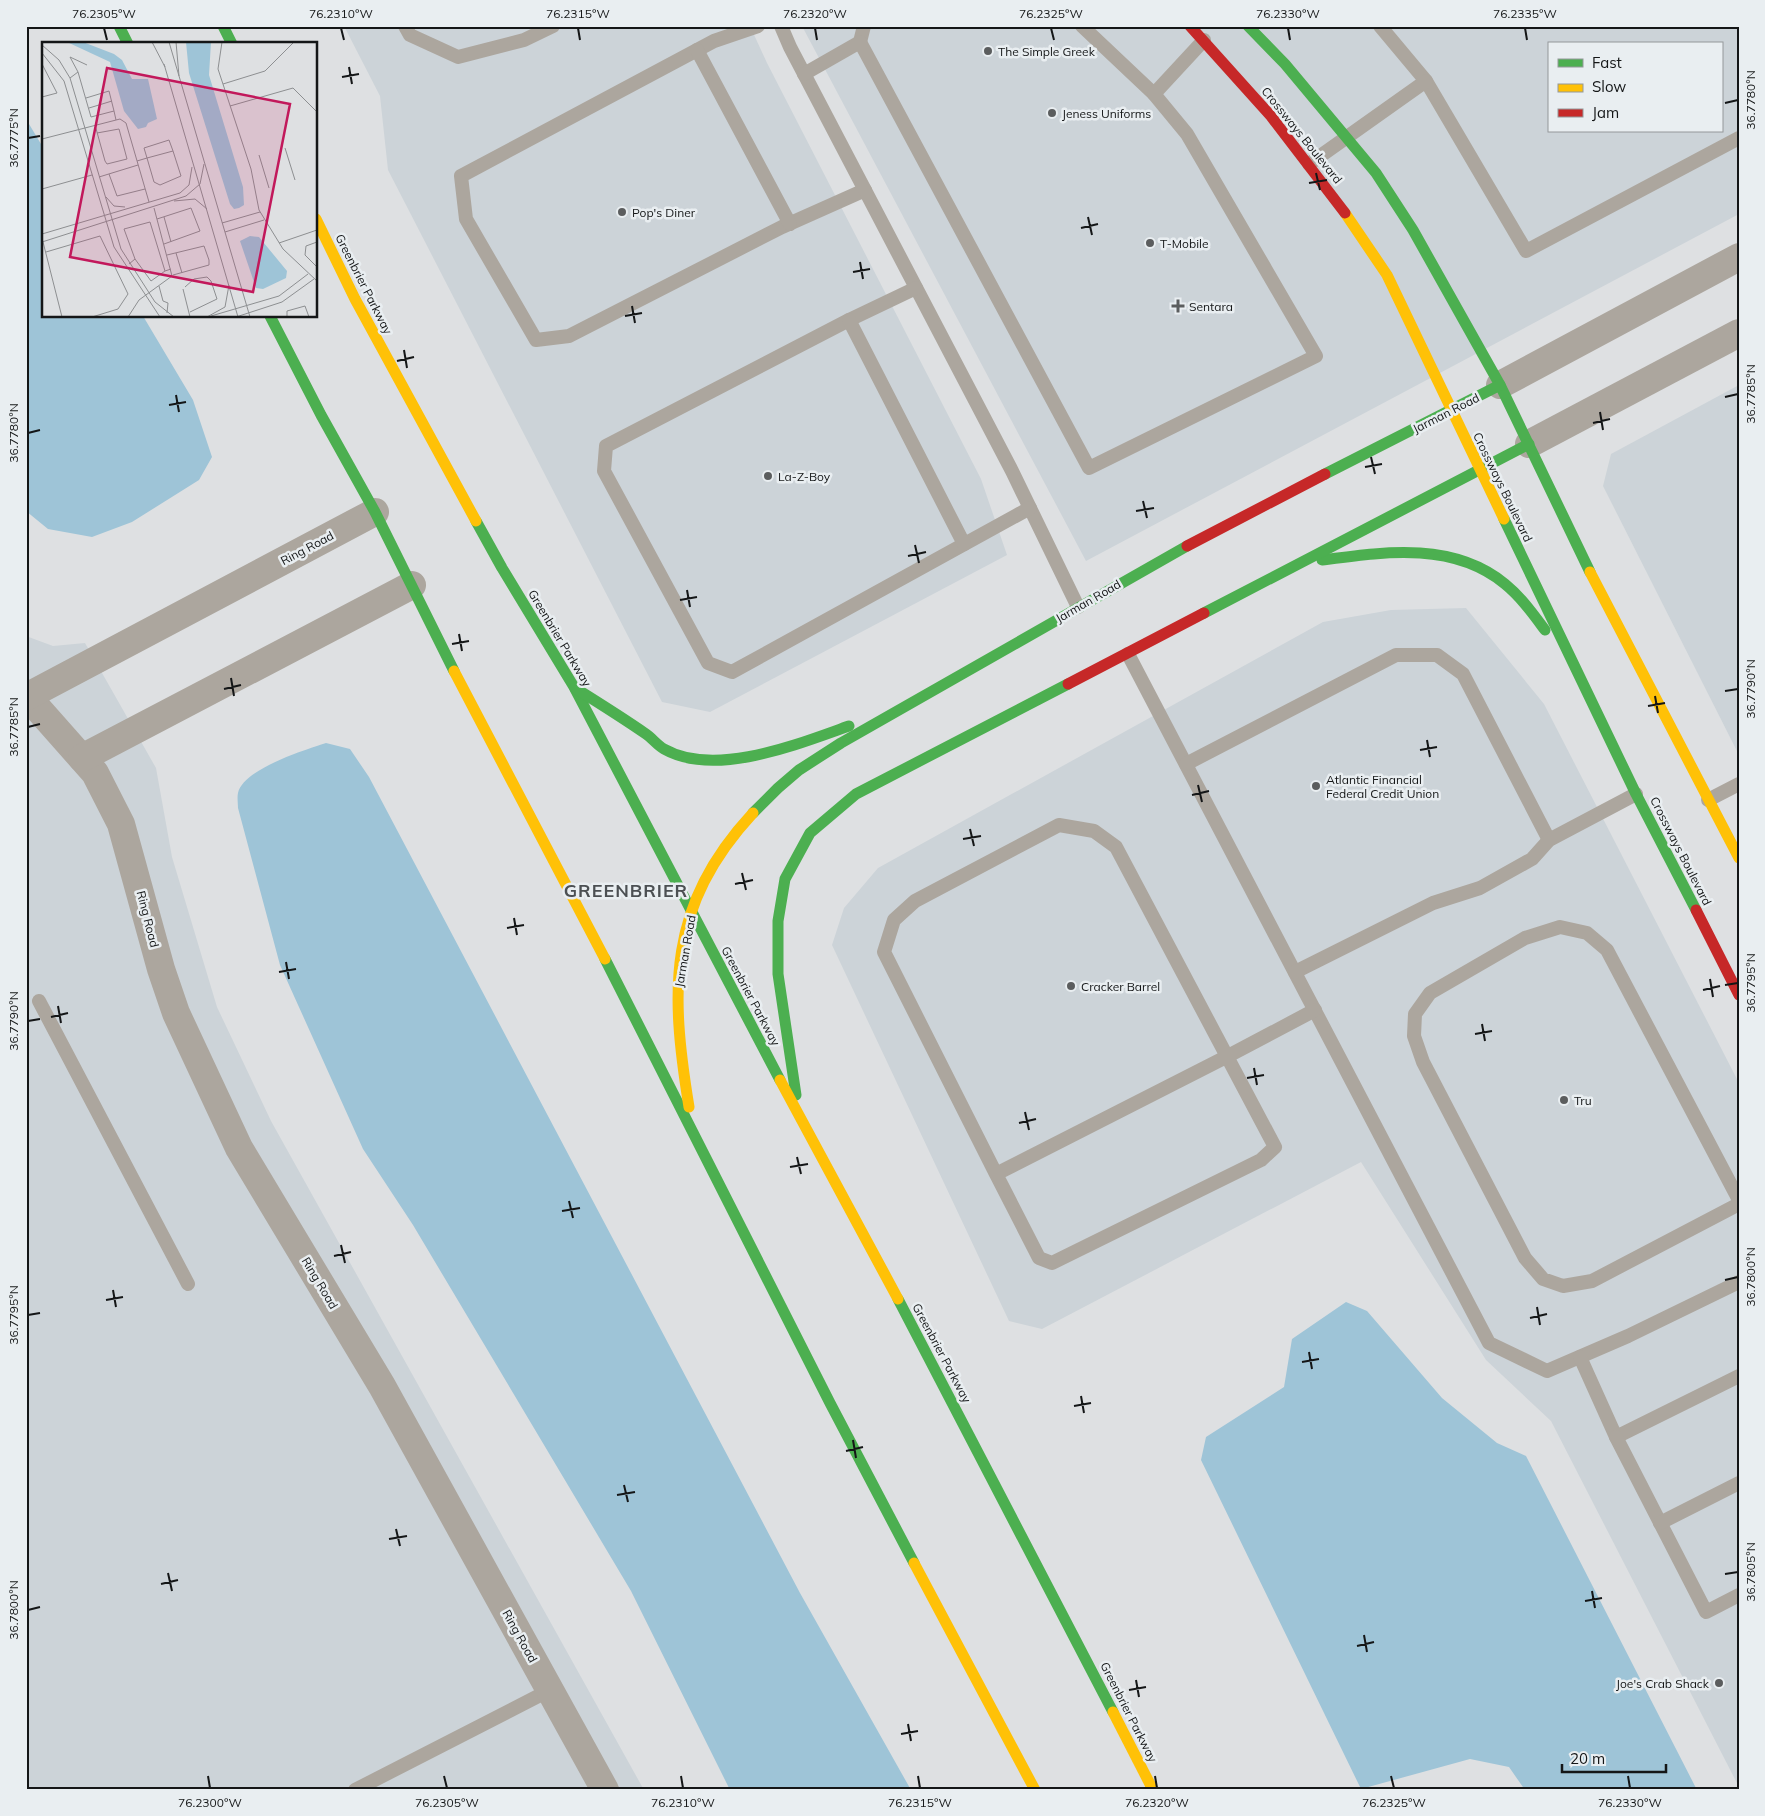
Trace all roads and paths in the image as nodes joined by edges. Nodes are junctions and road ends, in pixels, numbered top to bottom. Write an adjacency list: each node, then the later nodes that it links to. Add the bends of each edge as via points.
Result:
1 (119, 26): 13 (street)
2 (223, 26): 14 (street)
3 (405, 26): 4 (lane, via 410,34 458,57 524,40)
4 (553, 26)
5 (758, 26): 16 (lane)
6 (782, 26): 17 (lane)
7 (864, 26): 15 (lane)
8 (1082, 26): 19 (lane)
9 (1190, 26): 12 (street, Crossways Boulevard)
10 (1248, 26): 20 (street)
11 (1380, 26): 18 (lane)
12 (1204, 40): 19 (lane); 22 (street, Crossways Boulevard)
13 (127, 42)
14 (231, 42)
15 (860, 42): 17 (lane); 19 (lane, via 1089,468 1316,356 1187,134)
16 (697, 50): 25 (lane); 25 (lane, via 461,176 466,219 536,340 569,336)
17 (804, 74): 23 (lane)
18 (1426, 81): 20 (lane); 21 (lane, via 1526,251)
19 (1154, 94)
20 (1347, 137): 22 (lane); 31 (street, via 1376,173 1413,230)
21 (1739, 138)
22 (1309, 164): 32 (street, Crossways Boulevard, via 1355,225 1387,275)
23 (865, 190): 25 (lane); 27 (lane)
24 (318, 223): 43 (street, Greenbrier Parkway, via 434,445 502,568)
25 (790, 224)
26 (1739, 257): 31 (street, Jarman Road)
27 (916, 288): 29 (lane); 35 (lane)
28 (271, 318): 36 (street)
29 (849, 320): 37 (lane); 37 (lane, via 606,446 604,471 708,664 732,672)
30 (1739, 334): 33 (street)
31 (1500, 385): 32 (street, Jarman Road); 33 (street)
32 (1451, 411): 34 (street, Crossways Boulevard); 40 (street, Jarman Road, via 1249,513)
33 (1529, 444): 34 (street); 50 (street, via 1595,582)
34 (1480, 470): 38 (street); 42 (street, Crossways Boulevard)
35 (1030, 508): 37 (lane); 40 (lane)
36 (375, 512): 39 (street); 44 (street, Ring Road)
37 (964, 544)
38 (1303, 562): 41 (street); 42 (street, via 1380,552 1424,552 1449,556 1493,575 1513,591)
39 (412, 585): 46 (street); 60 (street, via 458,680 580,908)
40 (1078, 607): 45 (street, Jarman Road)
41 (1128, 654): 47 (lane); 59 (street, via 856,794 810,833 785,879 778,921 778,974)
42 (1573, 665): 49 (street, Crossways Boulevard)
43 (574, 687): 45 (street, via 646,733 664,749 684,757 706,760 780,750); 53 (street, Greenbrier Parkway)
44 (27, 696): 46 (street, Ring Road)
45 (903, 707): 53 (street, Jarman Road, via 795,773 754,811 721,853)
46 (82, 758): 72 (street, Ring Road, via 95,773 122,824 160,969 176,1014 239,1148 382,1386)
47 (1186, 764): 51 (lane, via 1396,654 1437,655 1462,674); 54 (lane)
48 (1739, 784): 50 (lane)
49 (1636, 794): 51 (lane); 55 (street, Crossways Boulevard)
50 (1708, 800): 52 (street)
51 (1549, 840): 54 (lane, via 1532,859 1480,888 1433,903)
52 (1739, 858)
53 (692, 910): 59 (street, Greenbrier Parkway); 60 (street, Jarman Road, via 677,994 682,1062)
54 (1294, 972): 57 (lane)
55 (1739, 995)
56 (40, 1001): 65 (lane)
57 (1315, 1010): 58 (lane); 66 (lane, via 1489,1343 1547,1371)
58 (1228, 1056): 61 (lane); 61 (lane, via 1275,1147 1261,1160 1052,1263 1039,1258); 61 (lane, via 1116,846 1094,832 1059,825 915,902 894,920 884,952)
59 (798, 1114): 76 (street, Greenbrier Parkway, via 971,1437)
60 (693, 1131): 75 (street, via 839,1421)
61 (996, 1174)
62 (1739, 1200): 63 (lane, via 1608,950 1587,933 1560,928 1525,938 1430,993 1416,1014 1414,1036 1423,1062 1525,1258 1543,1279 1563,1286 1592,1281)
63 (1739, 1204)
64 (1739, 1282): 66 (lane)
65 (188, 1284)
66 (1580, 1357): 68 (lane)
67 (1739, 1376): 68 (lane)
68 (1616, 1437): 70 (lane)
69 (1739, 1483): 70 (lane)
70 (1660, 1523): 71 (lane, via 1706,1612)
71 (1739, 1594)
72 (550, 1690): 73 (lane); 74 (street, Ring Road)
73 (355, 1790)
74 (605, 1790)
75 (1034, 1790)
76 (1153, 1790)

